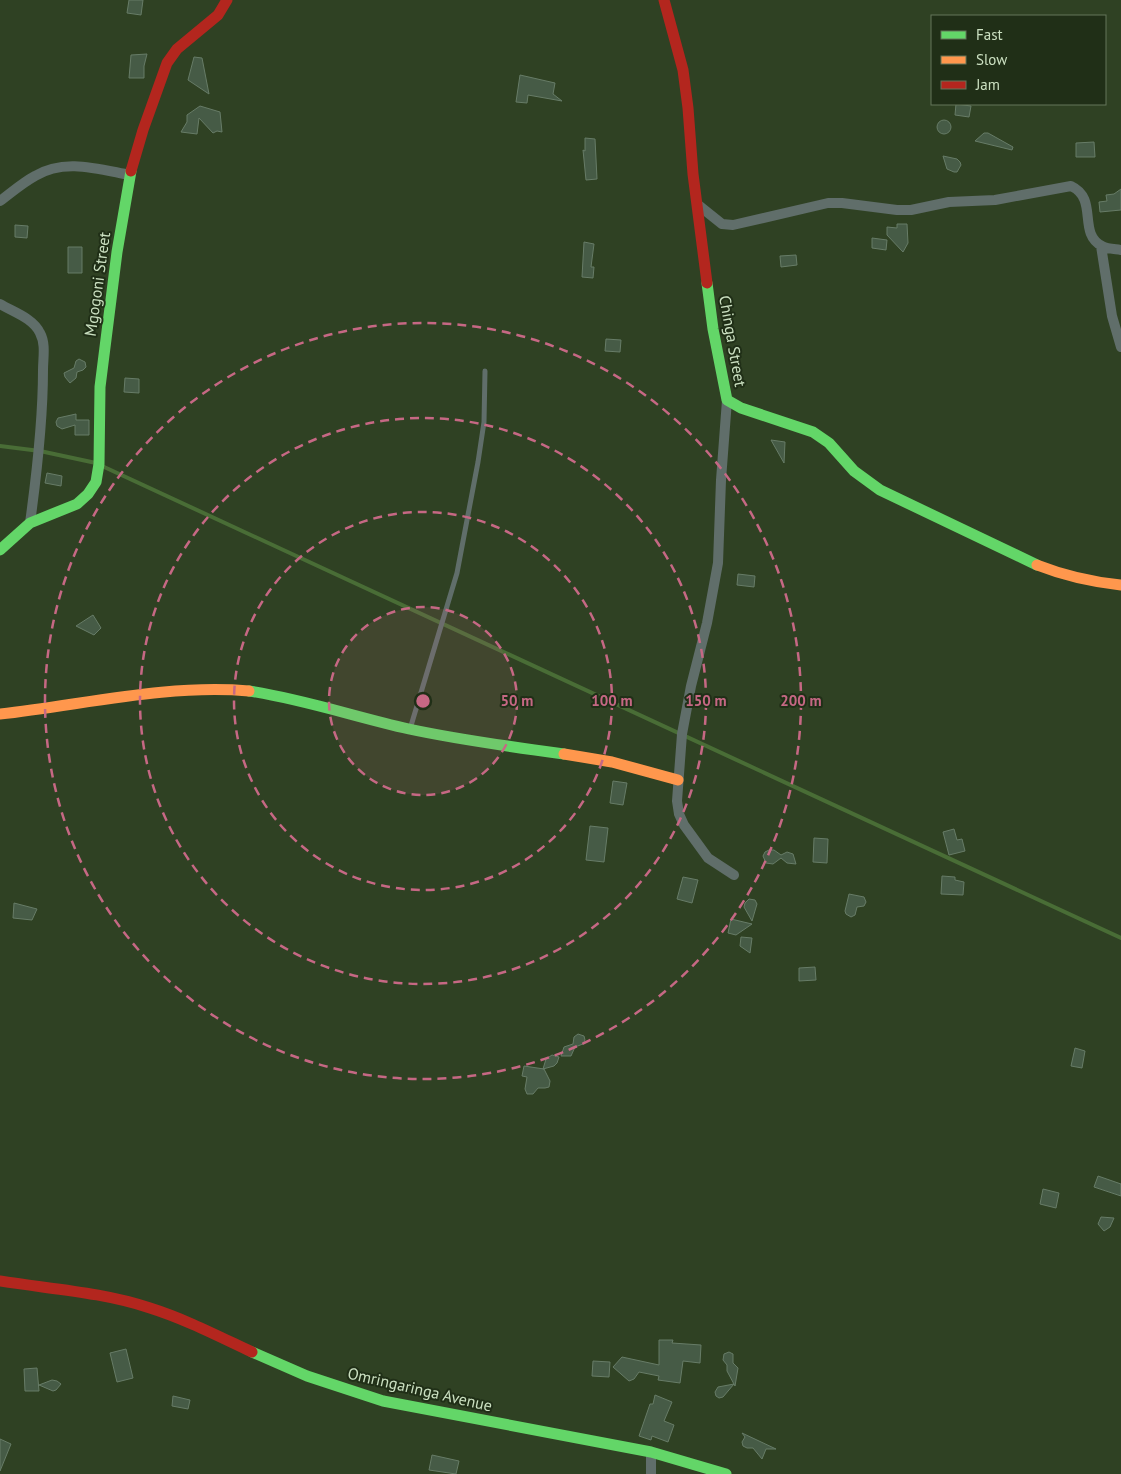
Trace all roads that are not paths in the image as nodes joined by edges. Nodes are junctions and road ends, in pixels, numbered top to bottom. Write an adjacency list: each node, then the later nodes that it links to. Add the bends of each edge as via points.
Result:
1 (226, 0): 3 (street, Mgogoni Street, via 218,15 177,49 167,63)
2 (664, 0): 5 (street, Chinga Street, via 683,70)
3 (130, 174): 4 (street, via 92,168 53,167); 12 (street, Mgogoni Street, via 100,386 96,482 78,504)
4 (0, 202)
5 (697, 204): 6 (street, via 722,224 733,224 828,203 912,210 949,202 996,200 1071,186 1083,195 1092,236); 11 (street, Chinga Street, via 713,329)
6 (1101, 246): 7 (street); 9 (street, via 1112,316)
7 (1121, 250)
8 (0, 304): 12 (street, via 31,322 40,332 43,343 40,451)
9 (1121, 348)
10 (485, 371): 16 (lane, via 484,422 457,573)
11 (727, 400): 14 (street, Chinga Street, via 735,406 817,434 873,485 1034,564 1069,575); 17 (street, via 718,563 689,695)
12 (30, 523): 13 (street, Mgogoni Street)
13 (0, 550)
14 (1121, 584)
15 (0, 714): 16 (street, via 133,694 227,690 270,694)
16 (410, 729): 17 (street, via 614,763)
17 (678, 780): 18 (street, via 677,801 684,825 708,858)
18 (734, 875)
19 (0, 1281): 20 (street, Omringaringa Avenue, via 111,1298 148,1308 188,1322 295,1372 383,1401)
20 (651, 1452): 21 (street); 22 (street, Omringaringa Avenue)
21 (651, 1474)
22 (726, 1474)

